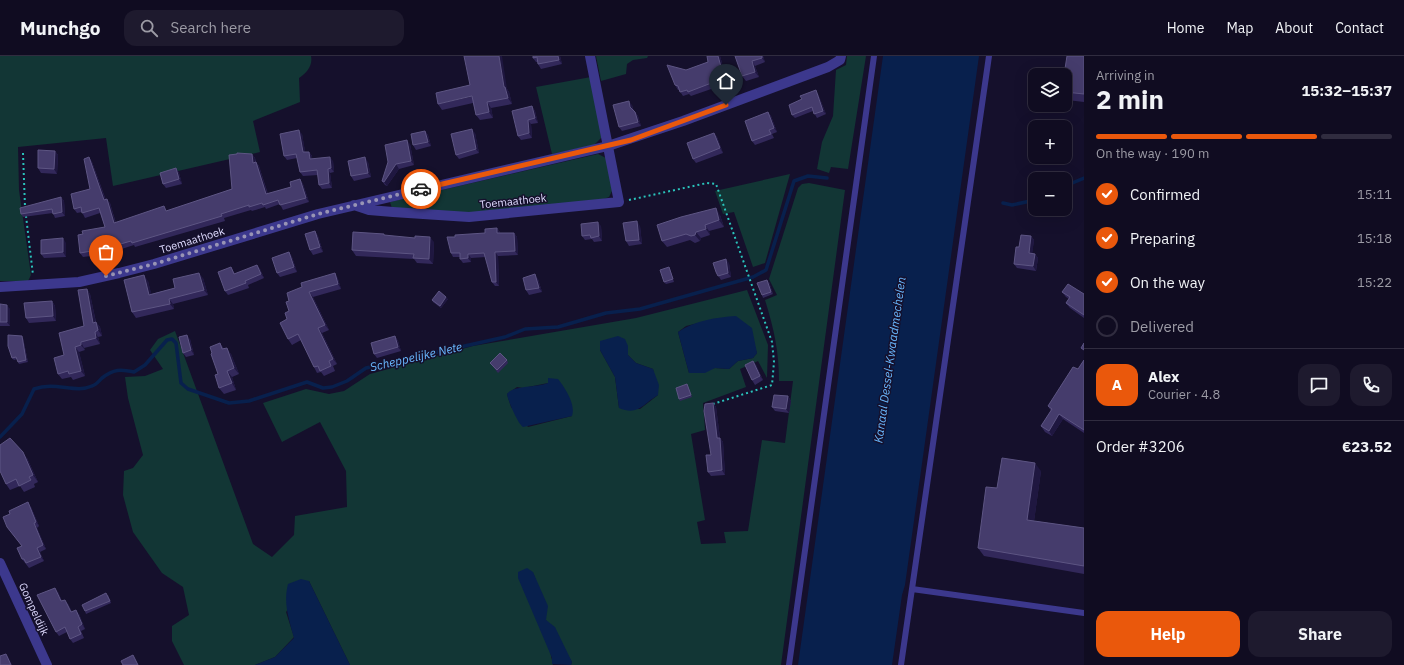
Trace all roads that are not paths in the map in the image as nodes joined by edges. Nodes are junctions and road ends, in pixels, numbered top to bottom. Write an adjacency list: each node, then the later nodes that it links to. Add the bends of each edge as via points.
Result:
1 (590, 56): 5 (street)
2 (841, 56): 5 (street, Toemaathoek, via 840,60 821,70 676,124)
3 (874, 56): 12 (lane)
4 (989, 56): 9 (lane)
5 (608, 146): 6 (street, Toemaathoek); 6 (street, Toemaathoek, via 619,202 469,217 369,210)
6 (353, 205): 7 (street, Toemaathoek, via 119,273 79,282)
7 (0, 287)
8 (0, 563): 11 (street, Gompeldijk)
9 (912, 589): 10 (lane); 13 (lane)
10 (1084, 613)
11 (47, 665)
12 (789, 665)
13 (901, 665)

